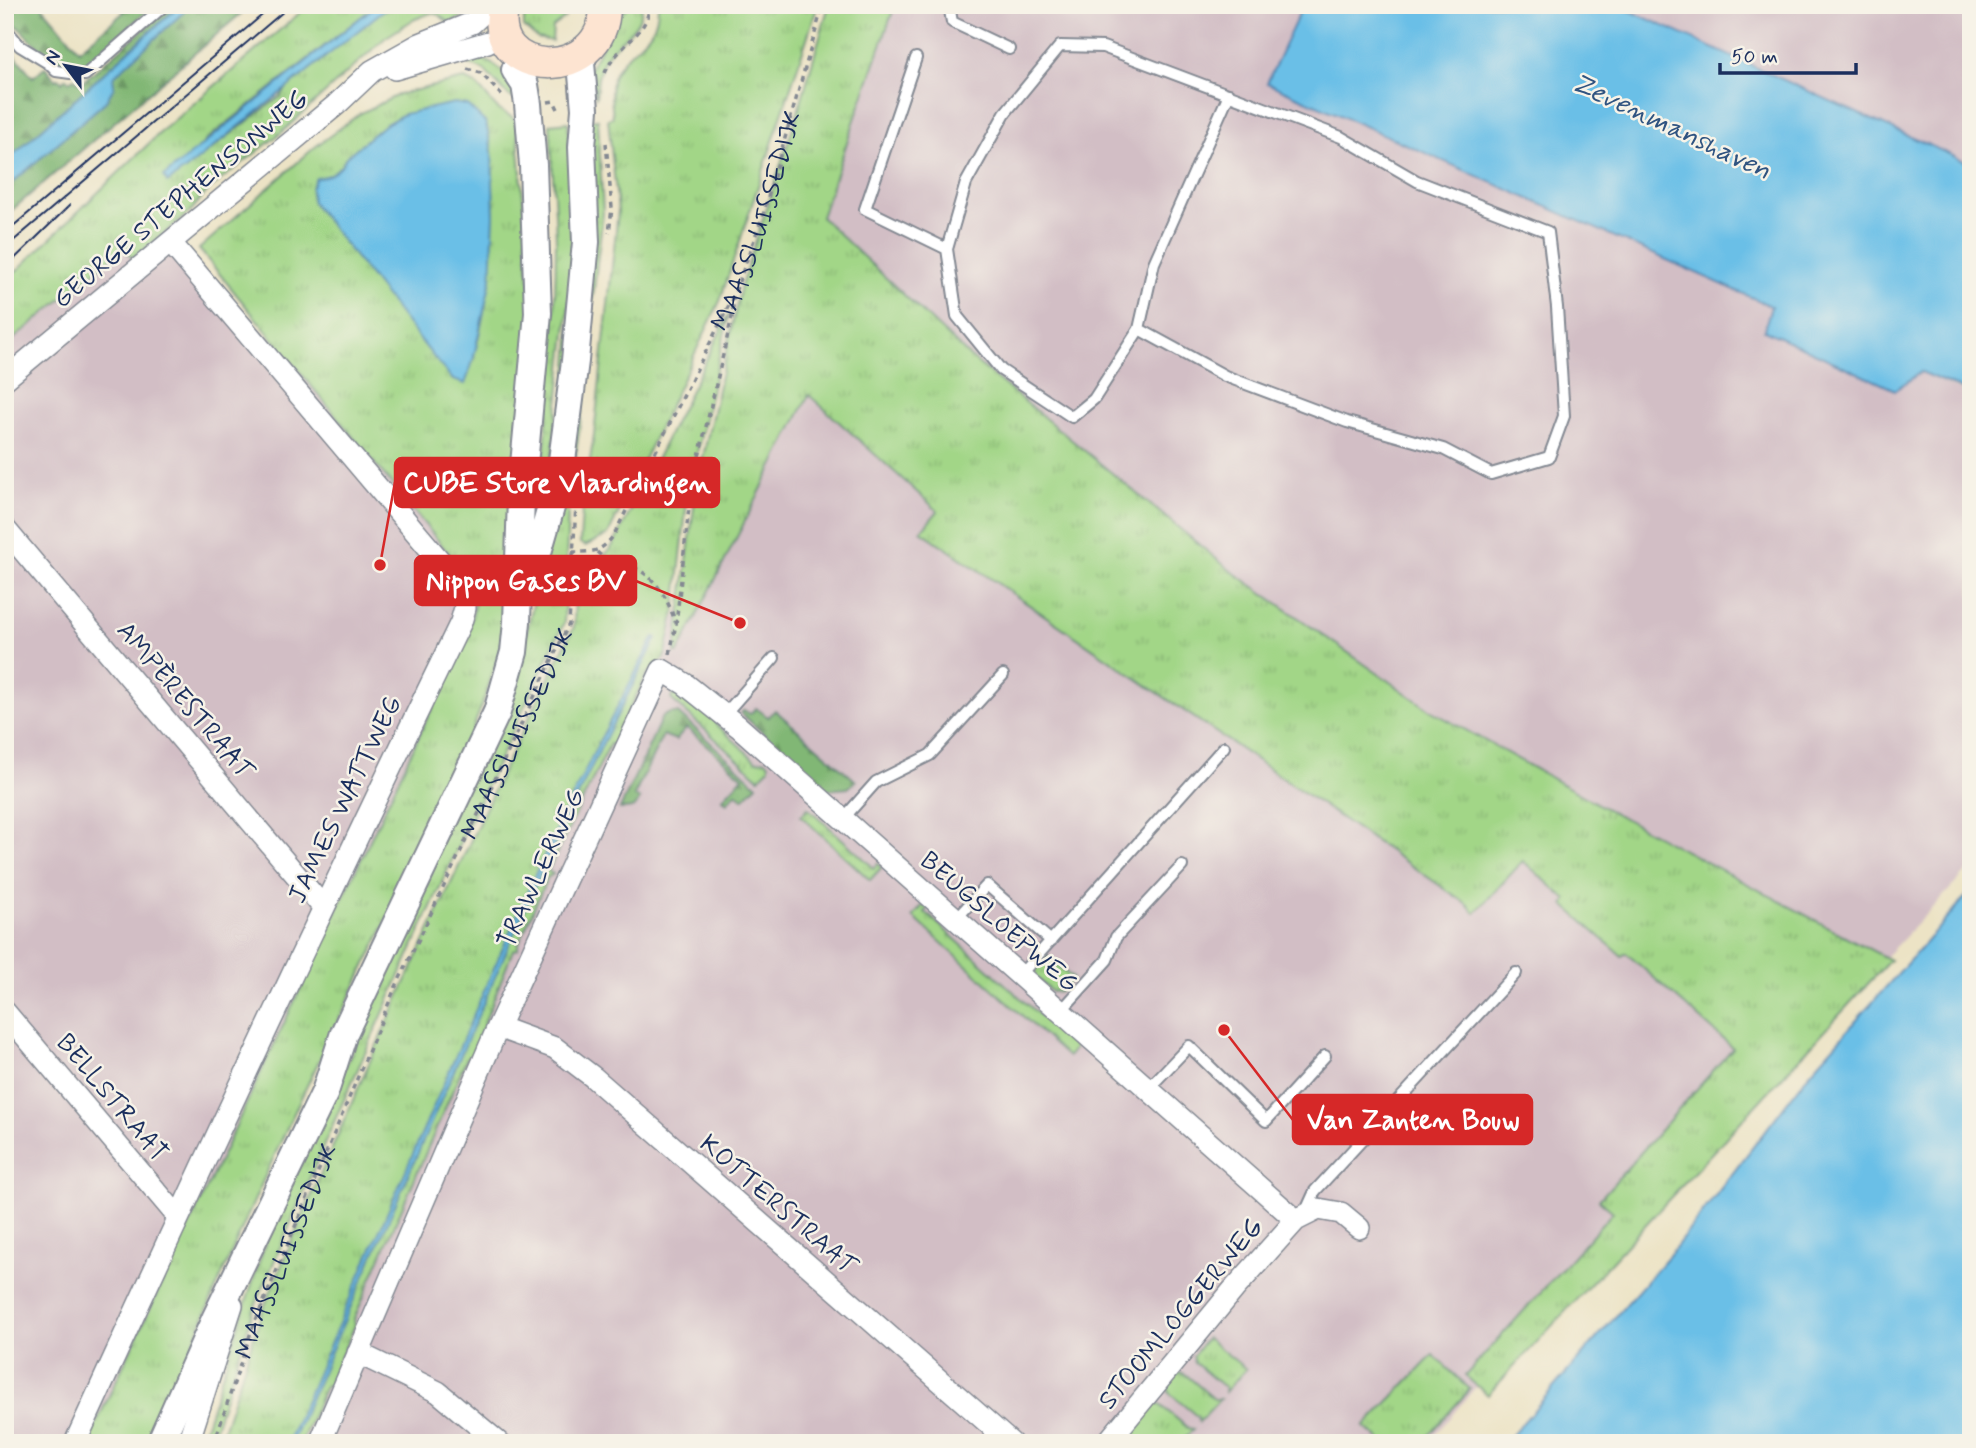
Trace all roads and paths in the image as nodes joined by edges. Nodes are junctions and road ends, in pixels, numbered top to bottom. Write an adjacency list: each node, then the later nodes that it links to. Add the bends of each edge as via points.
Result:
1 (165, 5): 7 (lane, via 85,75 56,71 20,46)
2 (649, 5): 12 (path, via 644,25 616,53)
3 (823, 5): 17 (path, MAASSLUISSEDIJK)
4 (949, 5): 8 (lane, via 952,22)
5 (492, 7): 9 (main road, via 484,24); 13 (street, GEORGE STEPHENSONWEG, via 472,23 420,44 372,71)
6 (604, 8): 10 (main road, via 568,48)
7 (5, 28)
8 (1009, 49)
9 (510, 54): 10 (main road, via 545,64); 13 (street, GEORGE STEPHENSONWEG, via 415,62); 22 (street, MAASSLUISSEDIJK, via 537,75 544,127 533,165 538,313 521,497)
10 (576, 56): 22 (street, MAASSLUISSEDIJK, via 574,110 582,148 586,242 573,373 555,499)
11 (916, 58): 16 (lane, via 865,209)
12 (603, 79)
13 (358, 86): 15 (street, GEORGE STEPHENSONWEG)
14 (1229, 94): 16 (lane, via 1103,47 1060,46 1005,113 966,183); 18 (lane, via 1154,263); 18 (lane, via 1341,137 1417,181 1548,232 1564,416 1549,457 1491,474 1443,449 1347,422 1225,376)
15 (171, 243): 19 (street, GEORGE STEPHENSONWEG); 31 (street, JAMES WATTWEG, via 462,587 465,597 461,622)
16 (947, 249): 18 (lane, via 957,317 1001,370 1072,417 1094,399)
17 (734, 295): 21 (path, MAASSLUISSEDIJK, via 614,536); 23 (path, via 733,317 691,490)
18 (1139, 329)
19 (5, 379)
20 (5, 529): 31 (street, AMPÈRESTRAAT)
21 (596, 551): 23 (path, via 615,564 642,571 653,581); 49 (path, MAASSLUISSEDIJK, via 572,552 569,624 393,993 251,1332)
22 (517, 622): 44 (street, MAASSLUISSEDIJK, via 514,652 497,712 344,1033 325,1092)
23 (676, 624): 25 (path)
24 (774, 658): 27 (lane)
25 (662, 670): 27 (street, BEUGSLOEPWEG); 38 (street, TRAWLERWEG)
26 (1003, 675): 29 (lane, via 930,755 876,782)
27 (724, 715): 29 (street, BEUGSLOEPWEG)
28 (1224, 747): 33 (lane)
29 (843, 819): 32 (street, BEUGSLOEPWEG)
30 (1182, 866): 36 (lane, via 1116,937 1107,960)
31 (323, 907): 41 (street, JAMES WATTWEG)
32 (957, 919): 33 (lane, via 987,885); 35 (street, BEUGSLOEPWEG)
33 (1051, 941): 35 (lane)
34 (1516, 973): 42 (lane, via 1315,1191)
35 (1020, 975): 36 (street, BEUGSLOEPWEG)
36 (1060, 1011): 40 (street, BEUGSLOEPWEG)
37 (5, 1012): 41 (street, BELLSTRAAT)
38 (498, 1027): 45 (street, TRAWLERWEG); 52 (street, KOTTERSTRAAT, via 555,1048 593,1077)
39 (1325, 1056): 40 (lane, via 1266,1121 1189,1046)
40 (1148, 1089): 42 (street, BEUGSLOEPWEG)
41 (178, 1217): 46 (street, JAMES WATTWEG)
42 (1300, 1218): 43 (street, via 1318,1209 1341,1213); 53 (street, STOOMLOGGERWEG, via 1234,1289)
43 (1359, 1228)
44 (244, 1261): 47 (street, MAASSLUISSEDIJK); 48 (street, MAASSLUISSEDIJK)
45 (358, 1353): 50 (street, TRAWLERWEG); 51 (street, via 438,1392)
46 (75, 1443)
47 (160, 1443)
48 (188, 1443)
49 (214, 1443)
50 (320, 1443)
51 (499, 1443)
52 (1011, 1443)
53 (1107, 1443)

